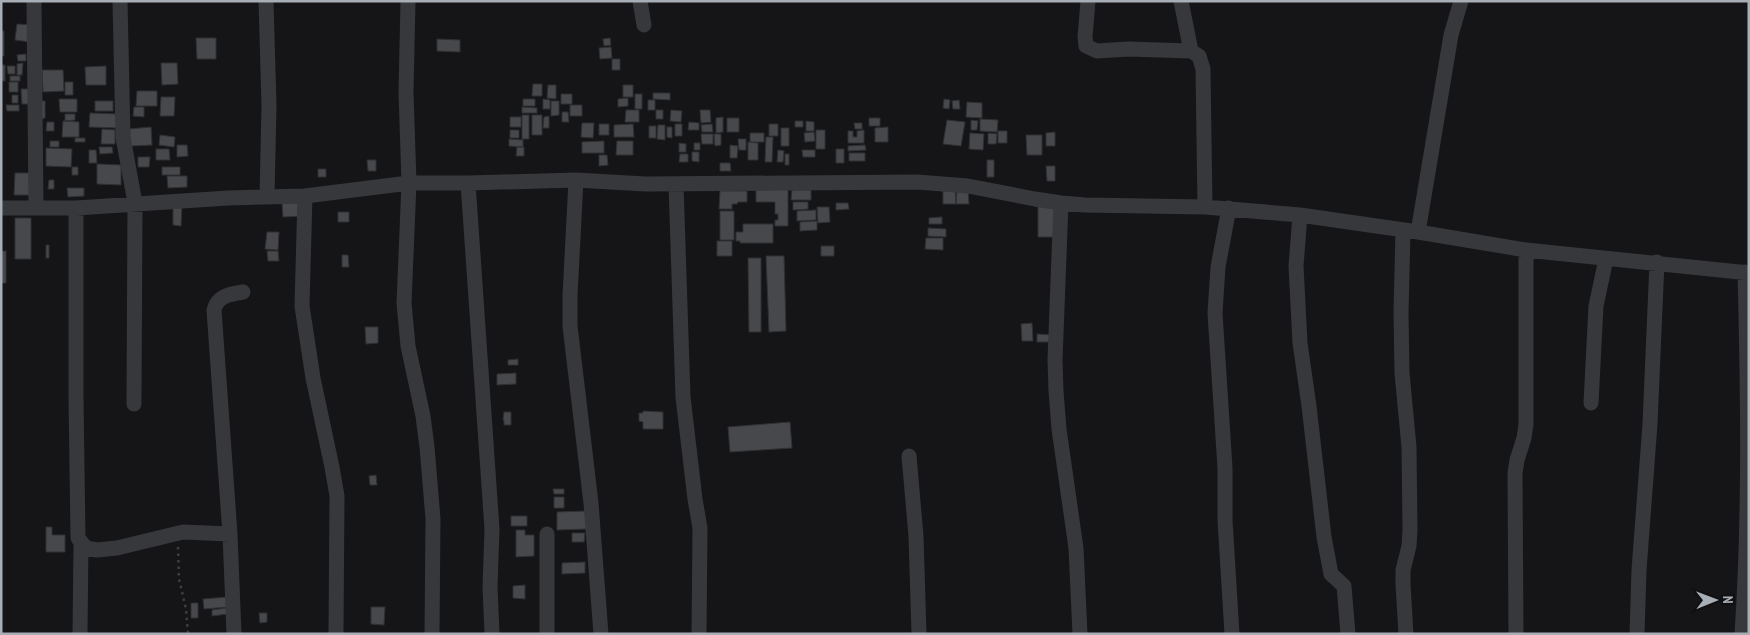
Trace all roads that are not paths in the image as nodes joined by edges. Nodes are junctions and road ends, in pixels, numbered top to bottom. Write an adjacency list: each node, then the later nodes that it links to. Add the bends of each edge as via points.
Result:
1 (34, 1): 20 (street)
2 (120, 1): 17 (street, via 123,137)
3 (266, 1): 16 (street)
4 (408, 1): 12 (street)
5 (640, 1): 9 (street)
6 (1088, 1): 10 (street, via 1086,46 1097,51 1128,48)
7 (1181, 1): 10 (street)
8 (1461, 1): 25 (street, via 1451,35)
9 (644, 25)
10 (1191, 51): 19 (street, via 1199,56 1203,69)
11 (576, 180): 13 (street); 14 (street); 43 (street, via 570,326 591,503)
12 (409, 183): 13 (street); 15 (street); 40 (street, via 404,324 427,447 432,519)
13 (468, 183): 41 (street, via 492,529)
14 (676, 184): 18 (street, via 907,182 945,184); 44 (street, via 683,397 700,528)
15 (305, 196): 16 (street); 39 (street, via 302,306 337,496)
16 (267, 197): 17 (street)
17 (135, 203): 22 (street); 32 (street)
18 (1061, 203): 19 (street); 46 (street, via 1056,391 1076,548)
19 (1204, 206): 23 (street)
20 (36, 207): 21 (street); 22 (street)
21 (1, 208)
22 (76, 208): 36 (street, via 77,526)
23 (1229, 208): 24 (street); 47 (street, via 1218,267 1215,313)
24 (1300, 215): 25 (street); 48 (street, via 1296,266 1300,343 1324,537 1331,574 1344,586)
25 (1411, 231): 26 (street); 49 (street, via 1401,313 1410,530 1403,570)
26 (1526, 250): 27 (street); 50 (street, via 1526,424 1517,460 1515,488)
27 (1606, 259): 28 (street); 31 (street, via 1596,306)
28 (1656, 262): 29 (street); 51 (street)
29 (1747, 272): 52 (street, via 1748,427)
30 (243, 292): 34 (street, via 222,297 214,310)
31 (1591, 403)
32 (134, 404)
33 (909, 456): 45 (street, via 916,536)
34 (230, 534): 36 (street, via 177,533 96,550); 38 (street)
35 (547, 534): 42 (street)
36 (81, 543): 37 (street)
37 (80, 634)
38 (234, 634)
39 (336, 634)
40 (432, 634)
41 (492, 634)
42 (547, 634)
43 (601, 634)
44 (699, 634)
45 (919, 634)
46 (1080, 634)
47 (1232, 634)
48 (1348, 634)
49 (1406, 634)
50 (1516, 634)
51 (1637, 634)
52 (1742, 634)

